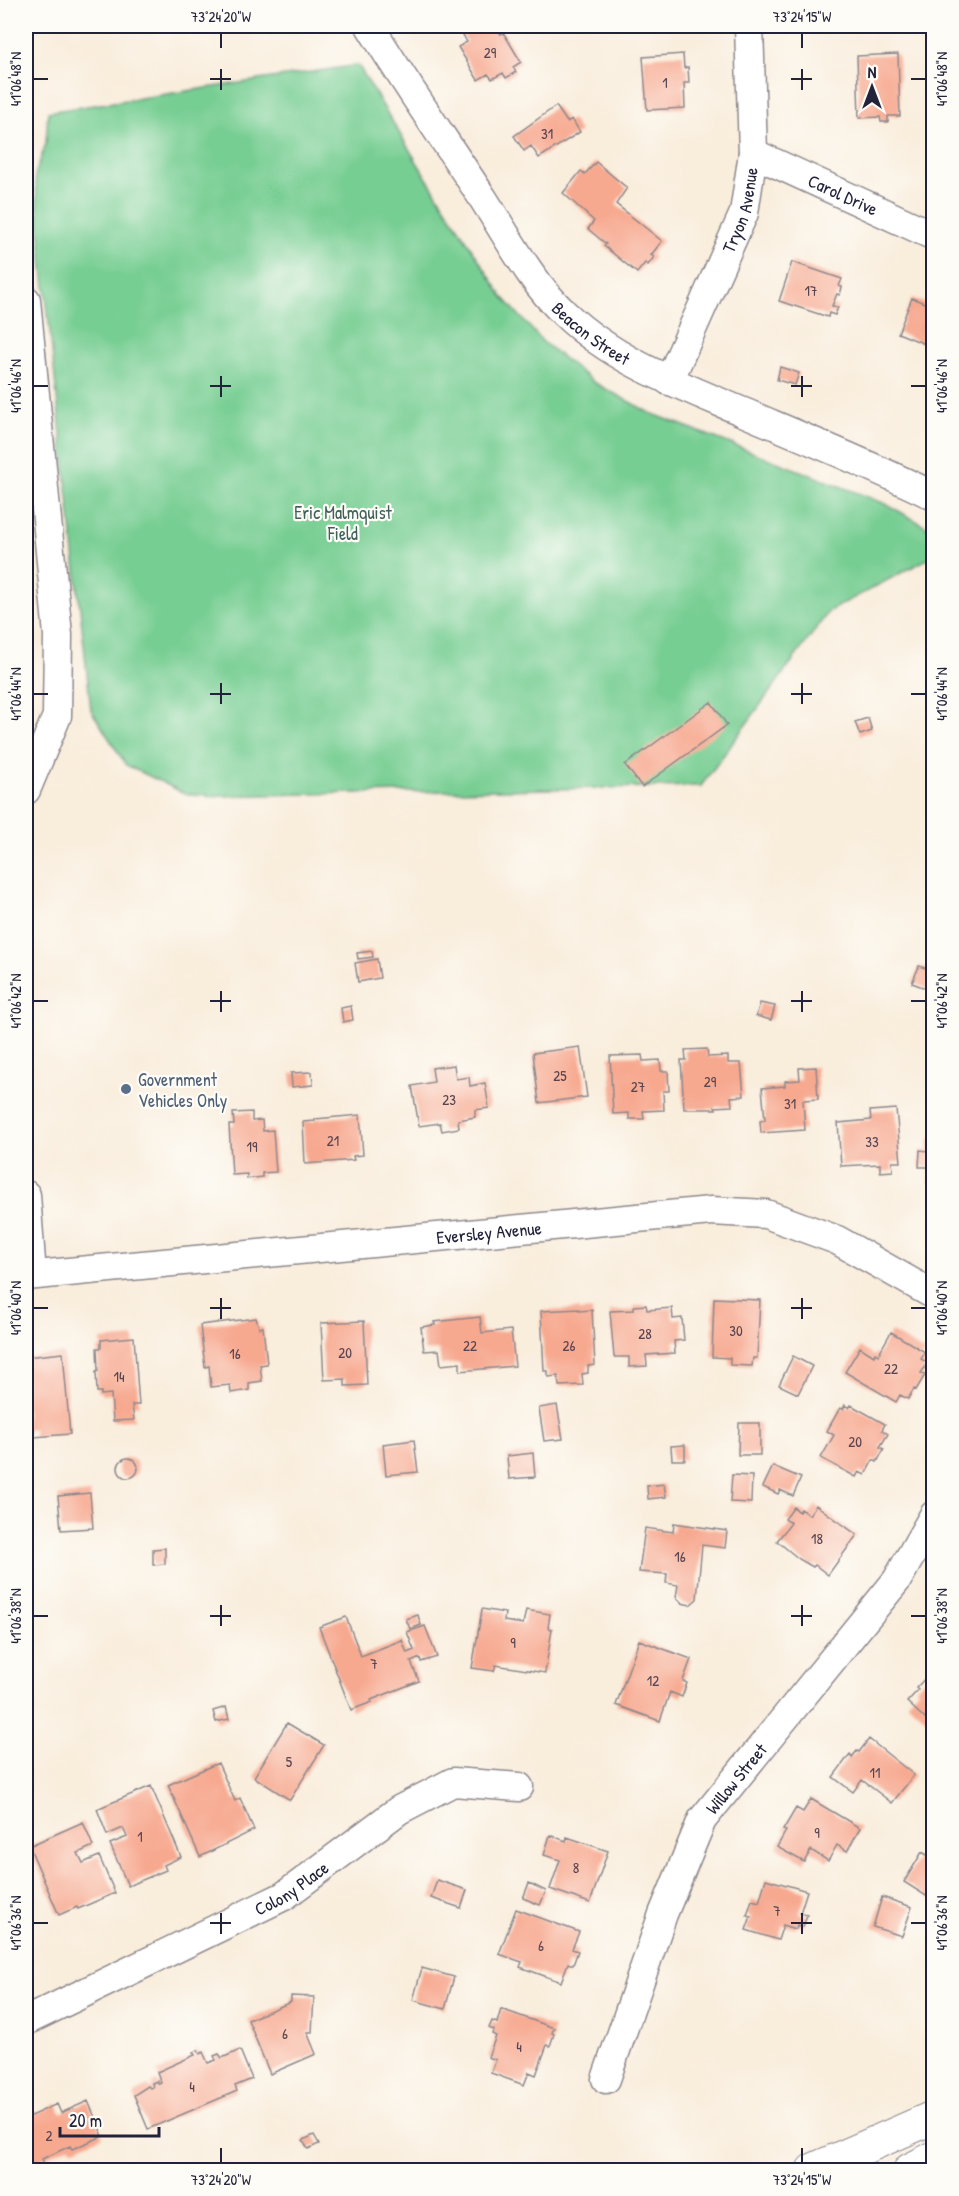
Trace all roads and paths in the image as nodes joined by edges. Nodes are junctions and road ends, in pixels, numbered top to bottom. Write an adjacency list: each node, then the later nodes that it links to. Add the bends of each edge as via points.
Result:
1 (370, 26): 6 (street, Beacon Street, via 531,275 565,314 609,348)
2 (749, 26): 3 (street, Tryon Avenue)
3 (753, 153): 4 (street, Carol Drive); 6 (street, Tryon Avenue, via 744,213)
4 (933, 236)
5 (26, 300): 8 (street, via 58,635 57,716)
6 (669, 381): 7 (street, Beacon Street)
7 (933, 496)
8 (26, 790)
9 (26, 1195): 10 (street)
10 (29, 1275): 11 (street, Eversley Avenue, via 711,1211 766,1214 837,1240)
11 (933, 1295)
12 (933, 1515): 15 (street, Willow Street, via 897,1580 702,1820 663,1914)
13 (519, 1787): 14 (street, Colony Place, via 453,1782 399,1810 284,1896)
14 (26, 2021)
15 (606, 2079)
16 (933, 2117): 18 (highway)
17 (933, 2158): 19 (highway)
18 (813, 2170)
19 (910, 2170)

